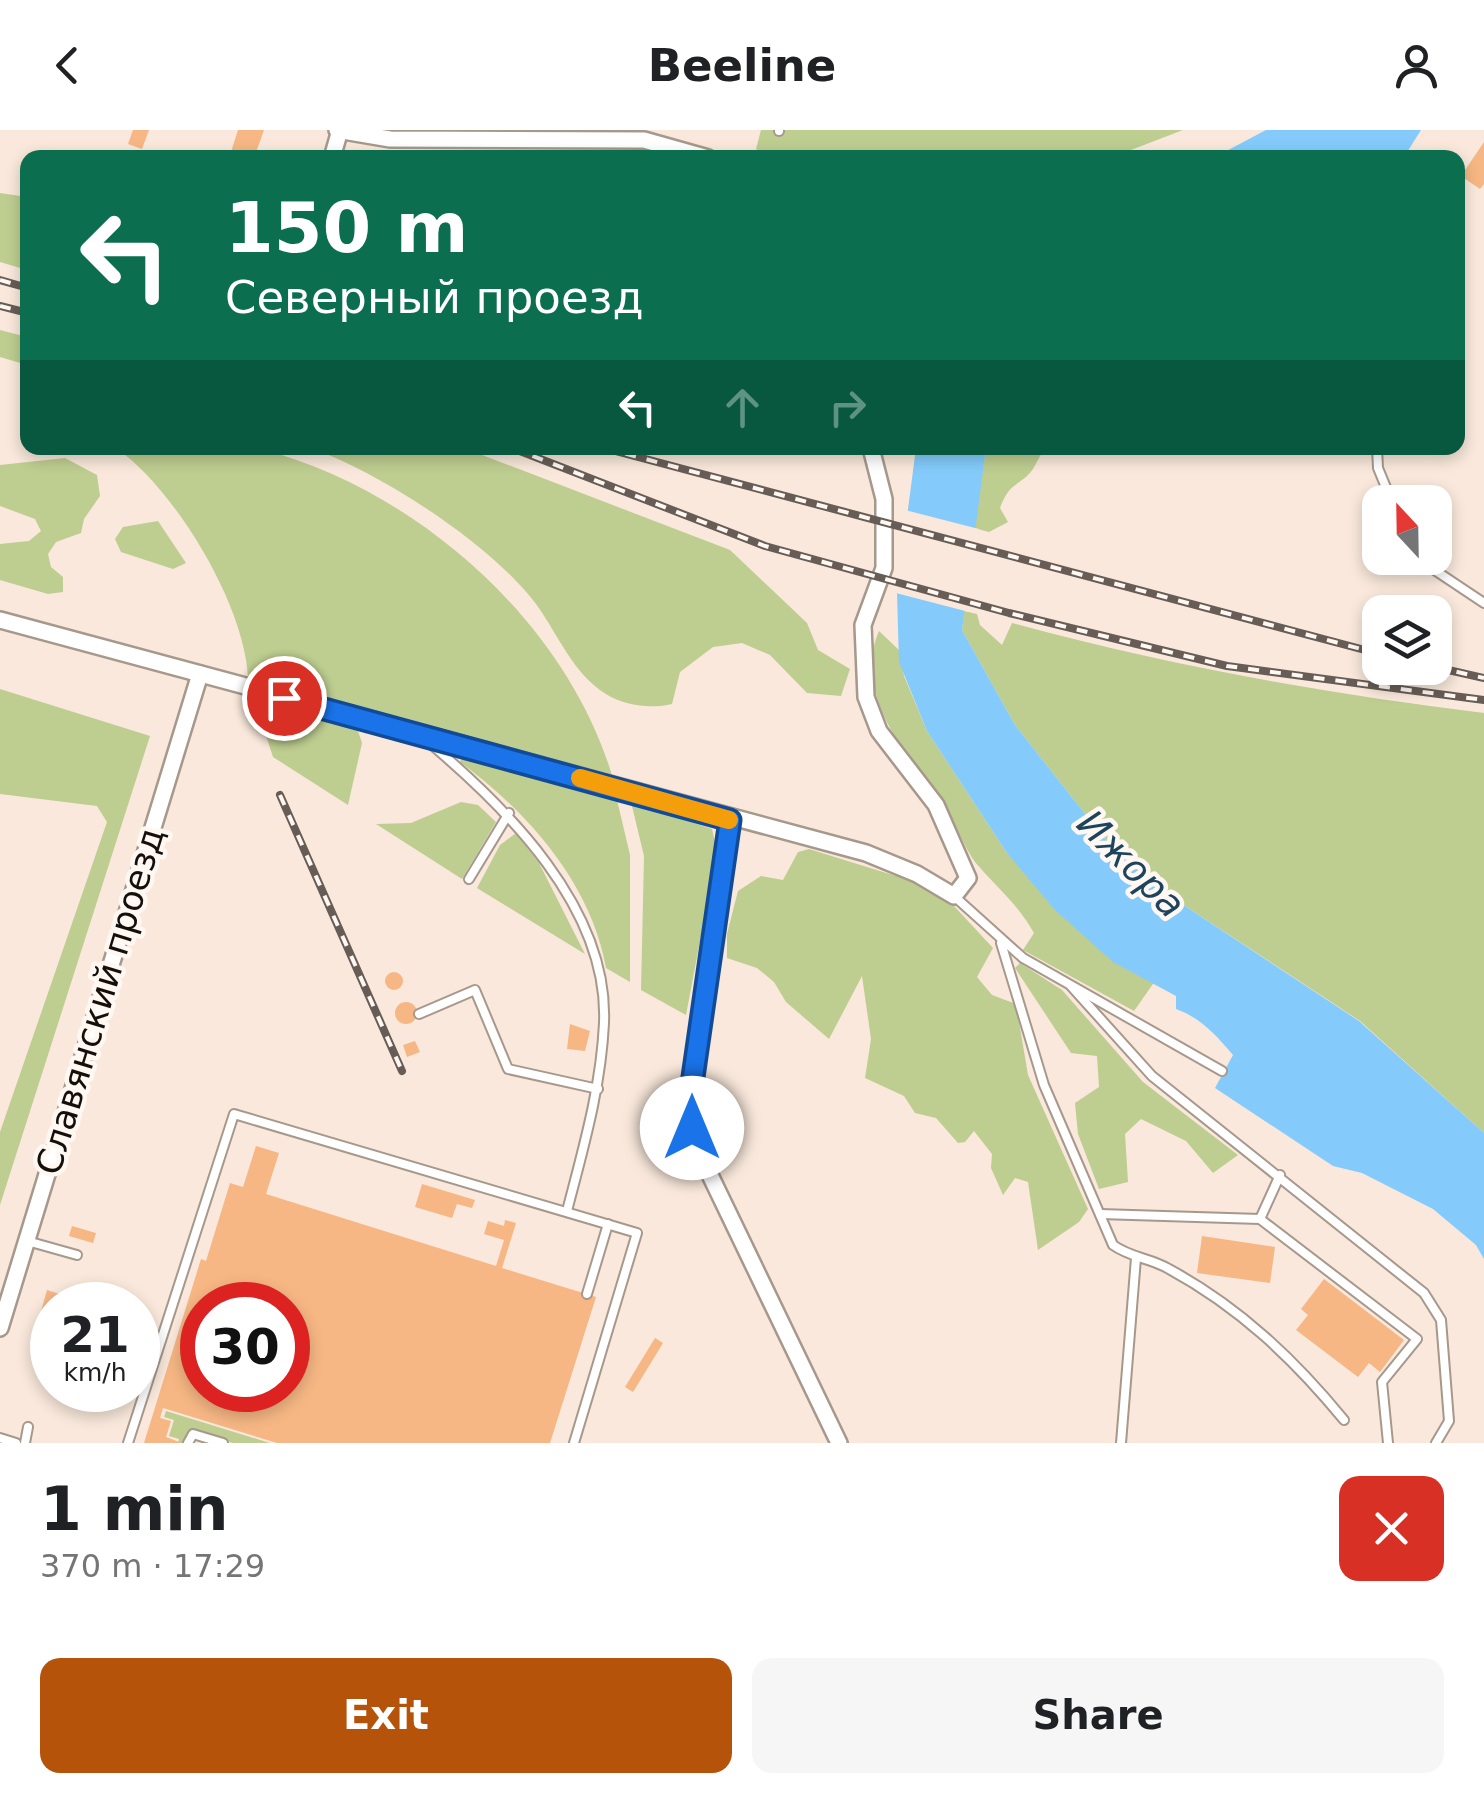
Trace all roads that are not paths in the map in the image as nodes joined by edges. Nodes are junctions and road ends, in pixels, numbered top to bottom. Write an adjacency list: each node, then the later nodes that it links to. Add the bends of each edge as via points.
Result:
1 (339, 131): 2 (street, via 390,139 644,140)
2 (680, 150)
3 (873, 455): 14 (street, via 884,499 884,568 863,625 866,697 879,732 936,805 964,861 968,878)
4 (1377, 455): 5 (lane)
5 (1385, 485)
6 (1442, 575): 7 (lane)
7 (1484, 604)
8 (0, 620): 9 (street)
9 (200, 674): 10 (street); 25 (street, Славянский проезд)
10 (422, 737): 11 (lane); 12 (street)
11 (508, 813): 13 (lane); 19 (lane, via 554,874 594,958 604,1020)
12 (730, 820): 14 (street, via 866,853); 39 (street, via 691,1091 692,1128)
13 (469, 880)
14 (954, 896): 15 (lane)
15 (1001, 943): 16 (lane); 22 (lane, via 1044,1085)
16 (1071, 986): 18 (lane); 20 (lane, via 1152,1076)
17 (418, 1014): 19 (lane, via 475,990 508,1069)
18 (1222, 1070)
19 (598, 1088): 21 (lane)
20 (1280, 1175): 23 (lane); 42 (lane, via 1424,1293 1441,1320 1449,1422)
21 (567, 1211): 24 (lane); 35 (lane, via 232,1114)
22 (1100, 1214): 23 (lane); 27 (lane, via 1113,1245)
23 (1260, 1219): 41 (lane, via 1418,1339 1382,1382)
24 (608, 1224): 28 (lane); 38 (lane, via 637,1233)
25 (27, 1241): 26 (lane); 29 (street, Славянский проезд)
26 (77, 1255)
27 (1136, 1258): 30 (lane, via 1164,1266 1236,1309); 40 (lane)
28 (587, 1294)
29 (0, 1328)
30 (1344, 1420)
31 (28, 1426): 34 (lane)
32 (0, 1438): 33 (lane)
33 (16, 1443)
34 (25, 1443)
35 (128, 1443)
36 (188, 1443): 37 (lane, via 193,1434)
37 (223, 1443)
38 (574, 1443)
39 (839, 1443)
40 (1121, 1443)
41 (1388, 1443)
42 (1436, 1443)

